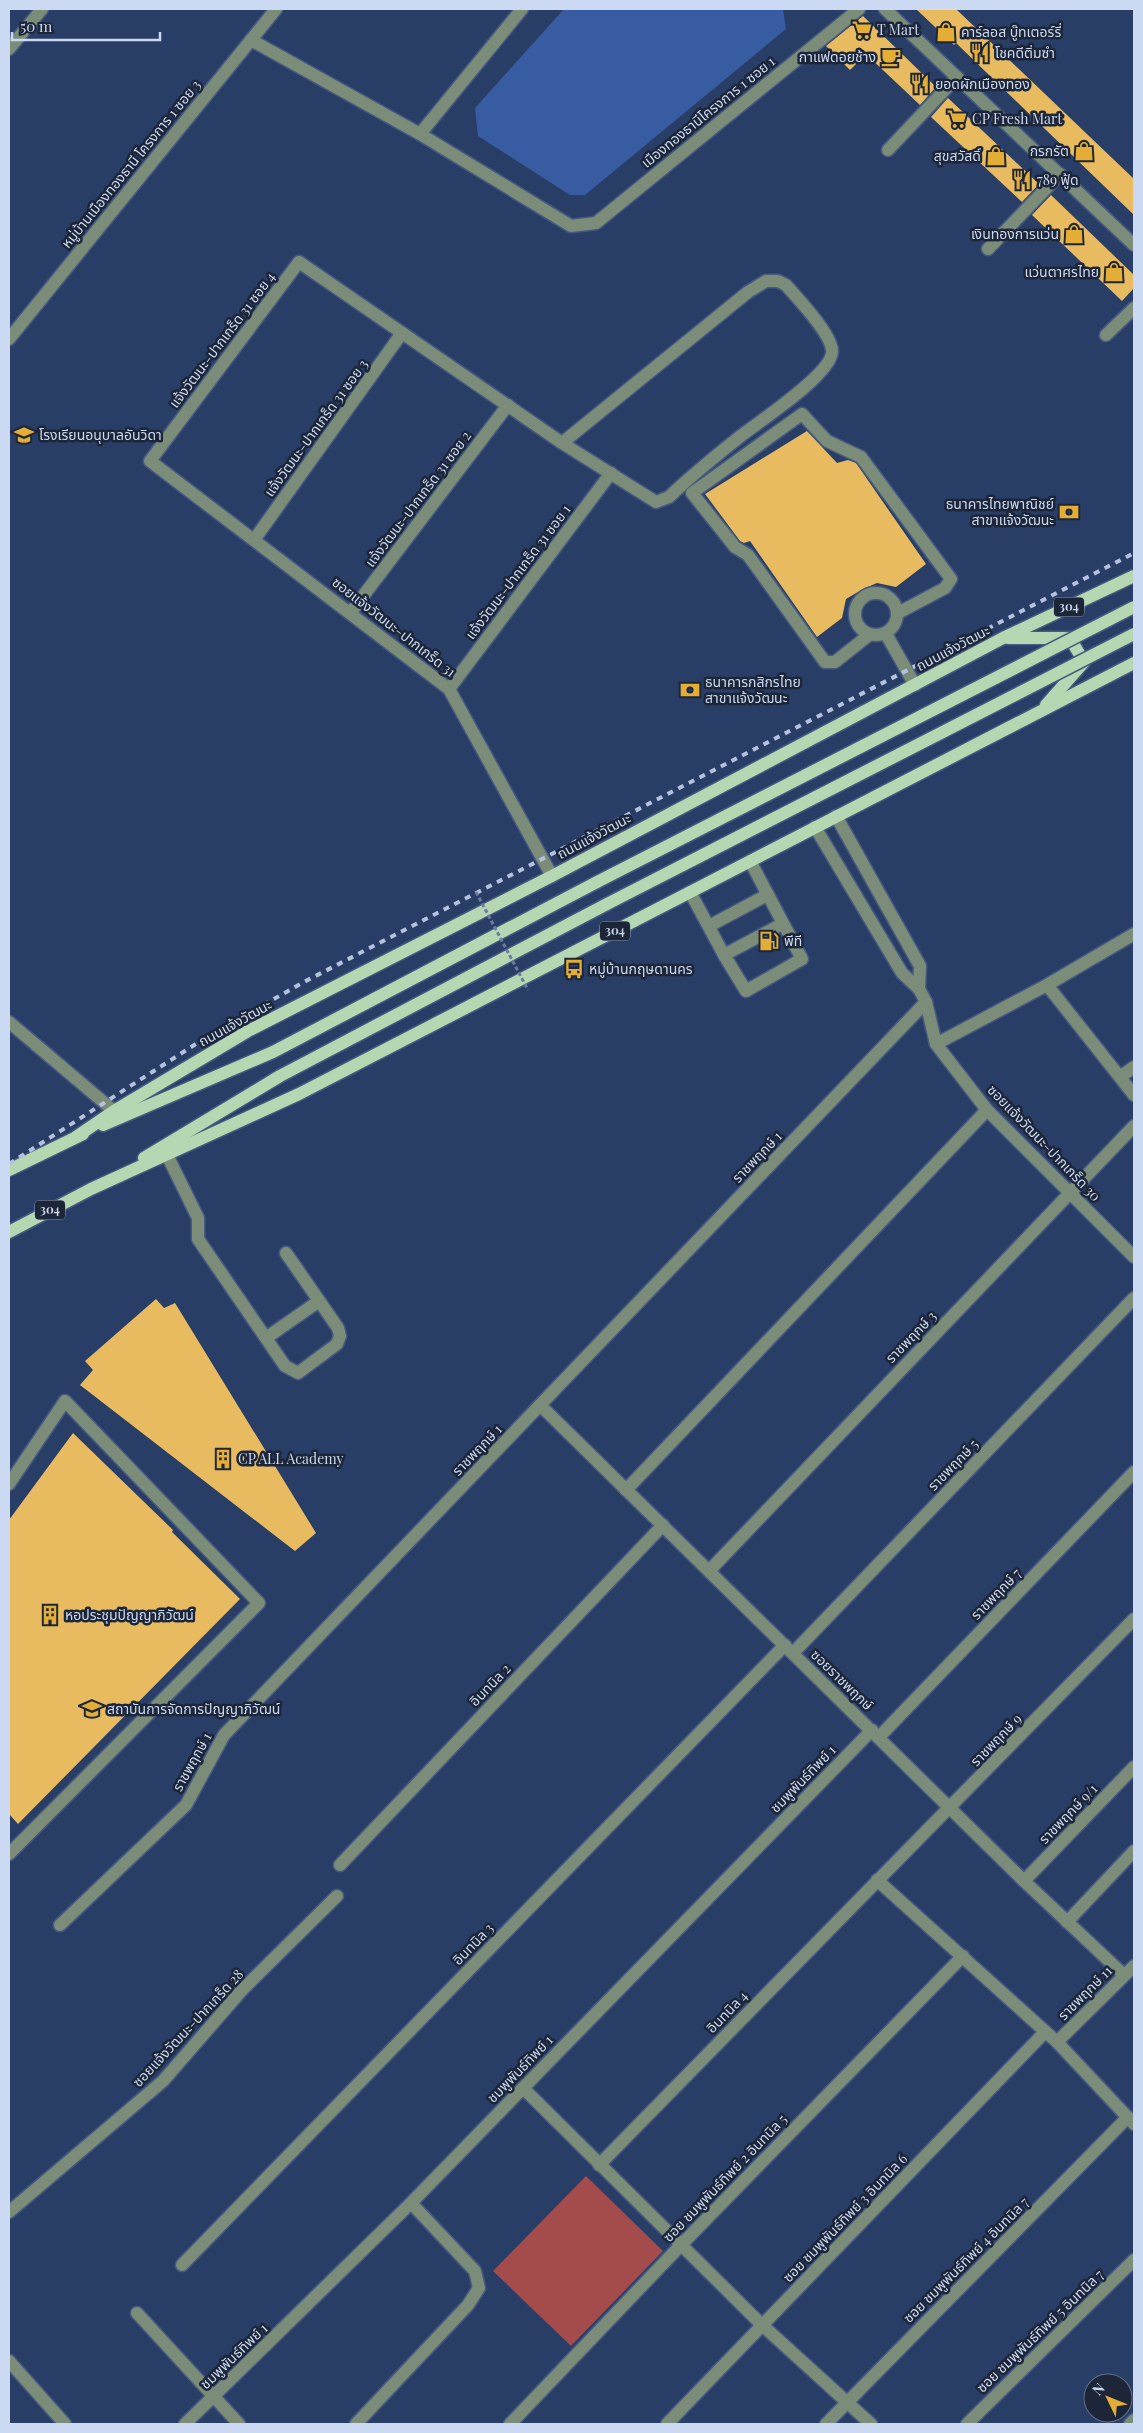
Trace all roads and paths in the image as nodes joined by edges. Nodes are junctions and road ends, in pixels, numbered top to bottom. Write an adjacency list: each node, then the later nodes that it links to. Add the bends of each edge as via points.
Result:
1 (42, 9): 7 (street)
2 (276, 9): 6 (street, หมู่บ้านเมืองทองธานี โครงการ 1 ซอย 3)
3 (522, 9): 9 (street)
4 (859, 9): 9 (street, เมืองทองธานีโครงการ 1 ซอย 1, via 596,223 571,226)
5 (885, 9): 8 (street)
6 (251, 40): 9 (street); 17 (street, หมู่บ้านเมืองทองธานี โครงการ 1 ซอย 3)
7 (9, 49)
8 (957, 77): 10 (street); 11 (street)
9 (420, 134)
10 (888, 150)
11 (1060, 174): 12 (street); 13 (street)
12 (1134, 245)
13 (988, 249)
14 (1134, 308): 16 (street)
15 (402, 333): 18 (street); 20 (street, แจ้งวัฒนะ-ปากเกร็ด 31 ซอย 4, via 299,262); 22 (street, แจ้งวัฒนะ-ปากเกร็ด 31 ซอย 3)
16 (1106, 335)
17 (9, 339)
18 (508, 405): 19 (street); 25 (street, แจ้งวัฒนะ-ปากเกร็ด 31 ซอย 2)
19 (562, 443): 21 (street); 21 (street, via 748,292 766,282 778,281 786,285 826,334 832,348 832,357 810,383 661,501 649,499)
20 (150, 461): 22 (street, ซอยแจ้งวัฒนะ-ปากเกร็ด 31)
21 (610, 473): 33 (street, แจ้งวัฒนะ-ปากเกร็ด 31 ซอย 1)
22 (254, 540): 25 (street, ซอยแจ้งวัฒนะ-ปากเกร็ด 31)
23 (1134, 576): 30 (main road, ถนนแจ้งวัฒนะ / 304)
24 (1134, 607): 58 (main road, ถนนแจ้งวัฒนะ, bridge, via 596,882 274,1052)
25 (351, 612): 33 (street, ซอยแจ้งวัฒนะ-ปากเกร็ด 31)
26 (898, 613): 27 (street, via 892,629); 29 (street, via 896,605 883,594 866,595 854,616 856,624); 29 (street, via 945,588 951,578 861,457 827,441 802,414 692,493 735,547 748,555 825,662 835,662)
27 (886, 634): 29 (street); 32 (street)
28 (1134, 634): 61 (main road, bridge, via 280,1076)
29 (869, 635)
30 (1003, 638): 32 (main road, ถนนแจ้งวัฒนะ / 304); 34 (main road, via 1070,638 1080,651 1084,662)
31 (1134, 663): 34 (main road, 304)
32 (915, 685): 38 (main road, ถนนแจ้งวัฒนะ / 304)
33 (449, 688): 38 (street, ซอยแจ้งวัฒนะ-ปากเกร็ด 31)
34 (1040, 711): 35 (main road, 304)
35 (836, 816): 36 (main road, 304); 47 (street, ซอยแจ้งวัฒนะ-ปากเกร็ด 30, via 920,966)
36 (815, 827): 37 (main road, 304); 47 (street, ซอยแจ้งวัฒนะ-ปากเกร็ด 30, via 902,973)
37 (750, 861): 40 (main road, 304); 41 (street)
38 (552, 876): 56 (main road, ถนนแจ้งวัฒนะ / 304, via 248,1031)
39 (476, 892): 48 (path, bridge)
40 (690, 892): 43 (street); 59 (main road, 304, via 299,1094)
41 (767, 895): 42 (street); 43 (street)
42 (782, 924): 45 (street); 45 (street, via 802,959 746,991)
43 (709, 926): 45 (street)
44 (1134, 934): 46 (street)
45 (724, 955)
46 (1047, 985): 51 (street); 53 (street)
47 (919, 989): 49 (street, ซอยแจ้งวัฒนะ-ปากเกร็ด 30)
48 (528, 990)
49 (926, 1002): 51 (street, ซอยแจ้งวัฒนะ-ปากเกร็ด 30); 69 (street, ราชพฤกษ์ 1)
50 (9, 1022): 56 (street)
51 (936, 1044): 55 (street, ซอยแจ้งวัฒนะ-ปากเกร็ด 30)
52 (1134, 1066): 53 (street)
53 (1120, 1077): 54 (street)
54 (1134, 1096)
55 (987, 1110): 62 (street, ซอยแจ้งวัฒนะ-ปากเกร็ด 30); 72 (street)
56 (114, 1111): 58 (main road, ถนนแจ้งวัฒนะ / 304)
57 (1134, 1126): 62 (street, ราชพฤกษ์ 3)
58 (76, 1137): 60 (main road, ถนนแจ้งวัฒนะ / 304)
59 (167, 1155): 61 (main road, 304); 68 (street, via 198,1218 198,1239)
60 (9, 1170)
61 (91, 1189): 63 (main road, 304)
62 (1070, 1192): 65 (street, ซอยแจ้งวัฒนะ-ปากเกร็ด 30); 74 (street, ราชพฤกษ์ 3)
63 (9, 1232)
64 (286, 1253): 67 (street)
65 (1134, 1257)
66 (1134, 1298): 76 (street, ราชพฤกษ์ 5)
67 (319, 1301): 68 (street); 68 (street, via 340,1336 337,1344 298,1373 285,1366)
68 (266, 1338)
69 (540, 1406): 72 (street, ซอยราชพฤกษ์); 87 (street, ราชพฤกษ์ 1, via 224,1735 186,1805)
70 (1134, 1472): 77 (street, ราชพฤกษ์ 7)
71 (9, 1484): 81 (street, via 65,1400 259,1603)
72 (626, 1490): 73 (street, ซอยราชพฤกษ์)
73 (662, 1525): 74 (street, ซอยราชพฤกษ์); 82 (street, อินทนิล 2)
74 (709, 1571): 76 (street, ซอยราชพฤกษ์)
75 (1134, 1618): 79 (street, ราชพฤกษ์ 9)
76 (789, 1649): 77 (street, ซอยราชพฤกษ์); 100 (street, อินทนิล 3)
77 (876, 1733): 79 (street, ซอยราชพฤกษ์); 93 (street, ชมพูพันธ์ทิพย์ 1)
78 (1134, 1766): 84 (street, ราชพฤกษ์ 9/1)
79 (951, 1808): 83 (street, ราชพฤกษ์ 9); 84 (street, ซอยราชพฤกษ์)
80 (1134, 1851): 86 (street)
81 (9, 1854)
82 (340, 1865)
83 (877, 1880): 88 (street); 95 (street, อินทนิล 4)
84 (1024, 1881): 86 (street, ซอยราชพฤกษ์)
85 (337, 1896): 97 (street, ซอยแจ้งวัฒนะ-ปากเกร็ด 28, via 242,1990 163,2081)
86 (1067, 1922): 90 (street, ซอยราชพฤกษ์)
87 (60, 1925)
88 (963, 1956): 91 (street); 98 (street, ซอย ชมพูพันธ์ทิพย์ 2 อินทนิล 5)
89 (1134, 1966): 90 (street, ราชพฤกษ์ 11)
90 (1124, 1976): 92 (street, ราชพฤกษ์ 11)
91 (1045, 2032): 92 (street); 102 (street, ซอย ชมพูพันธ์ทิพย์ 3 อินทนิล 6)
92 (1057, 2042): 94 (street)
93 (523, 2088): 95 (street); 96 (street, ชมพูพันธ์ทิพย์ 1)
94 (1131, 2120): 105 (street, ซอย ชมพูพันธ์ทิพย์ 4 อินทนิล 7)
95 (599, 2165): 98 (street)
96 (412, 2203): 104 (street, ชมพูพันธ์ทิพย์ 1); 110 (street, via 475,2271 479,2288 468,2304)
97 (9, 2212)
98 (681, 2245): 102 (street); 111 (street, ซอย ชมพูพันธ์ทิพย์ 2 อินทนิล 5)
99 (1134, 2260): 115 (street, ซอย ชมพูพันธ์ทิพย์ 5 อินทนิล 7)
100 (182, 2265)
101 (137, 2313): 104 (street)
102 (762, 2326): 105 (street); 112 (street, ซอย ชมพูพันธ์ทิพย์ 3 อินทนิล 6)
103 (9, 2361): 107 (street)
104 (214, 2396): 108 (street, ชมพูพันธ์ทิพย์ 1); 109 (street)
105 (847, 2402): 113 (street, ซอย ชมพูพันธ์ทิพย์ 4 อินทนิล 7); 114 (street)
106 (1134, 2420): 116 (street)
107 (65, 2424)
108 (184, 2424)
109 (239, 2424)
110 (356, 2424)
111 (510, 2424)
112 (667, 2424)
113 (826, 2424)
114 (870, 2424)
115 (967, 2424)
116 (1130, 2424)

